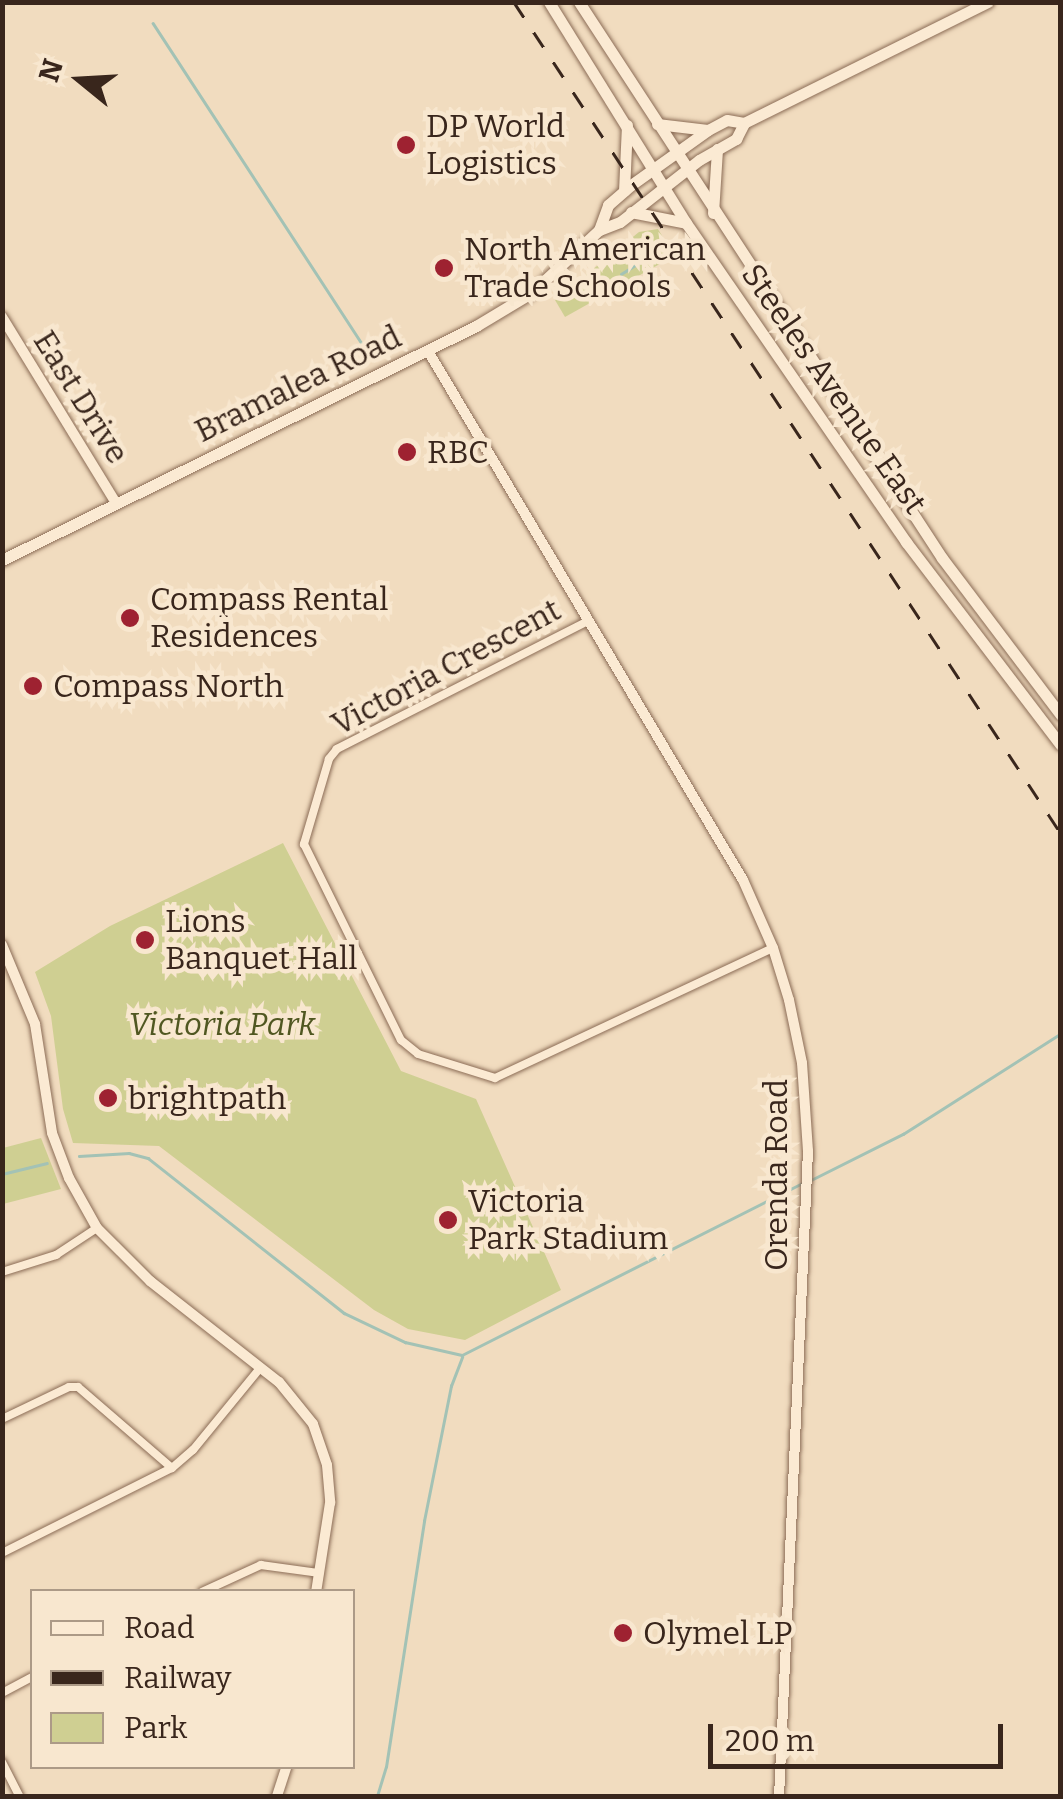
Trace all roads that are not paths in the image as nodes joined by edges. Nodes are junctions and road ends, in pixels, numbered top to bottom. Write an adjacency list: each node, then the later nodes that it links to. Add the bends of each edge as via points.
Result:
1 (549, 2): 6 (main road, Steeles Avenue East)
2 (578, 2): 5 (main road, Steeles Avenue East)
3 (988, 2): 4 (main road, Bramalea Road)
4 (744, 123): 7 (main road, Bramalea Road, via 727,120); 8 (main road, Bramalea Road, via 736,139)
5 (658, 124): 7 (main road); 9 (main road, Steeles Avenue East)
6 (627, 125): 10 (main road, Steeles Avenue East); 13 (main road)
7 (708, 130): 9 (main road, Bramalea Road)
8 (717, 149): 11 (main road, Bramalea Road); 15 (main road)
9 (676, 153): 10 (main road, Bramalea Road); 11 (main road, Steeles Avenue East)
10 (654, 169): 12 (main road, Steeles Avenue East); 13 (main road, Bramalea Road)
11 (686, 170): 12 (main road, Bramalea Road); 15 (main road, Steeles Avenue East)
12 (664, 186): 14 (main road, Bramalea Road); 16 (main road, Steeles Avenue East)
13 (624, 190): 17 (main road, Bramalea Road, via 608,205)
14 (631, 212): 16 (main road); 17 (main road, Bramalea Road)
15 (713, 213): 21 (main road, Steeles Avenue East)
16 (686, 223): 23 (main road, Steeles Avenue East)
17 (599, 230): 19 (main road, Bramalea Road, via 531,293)
18 (2, 317): 20 (street, East Drive)
19 (428, 351): 20 (main road, Bramalea Road); 24 (street, Orenda Road)
20 (116, 503): 22 (main road, Bramalea Road)
21 (942, 558): 23 (main road); 25 (main road, Steeles Avenue East)
22 (2, 560)
23 (926, 570): 26 (main road, Steeles Avenue East)
24 (586, 622): 28 (street, Orenda Road, via 742,880); 28 (street, Victoria Crescent, via 329,758 304,844 401,1040 418,1054 495,1078)
25 (1060, 714)
26 (1060, 744)
27 (2, 945): 29 (street, via 35,1024 52,1132)
28 (773, 948): 44 (street, Orenda Road, via 802,1062 807,1168)
29 (97, 1228): 30 (street, via 56,1255); 31 (street, via 150,1281)
30 (2, 1272)
31 (260, 1368): 33 (street); 35 (street, via 295,1400 322,1446 330,1503)
32 (2, 1418): 33 (street, via 78,1387)
33 (172, 1468): 34 (street)
34 (2, 1553)
35 (319, 1574): 36 (street, via 262,1566); 37 (street)
36 (209, 1589)
37 (316, 1589)
38 (30, 1678): 39 (street)
39 (2, 1693)
40 (2, 1762): 42 (street)
41 (286, 1769): 43 (street)
42 (19, 1796)
43 (277, 1796)
44 (780, 1796)

